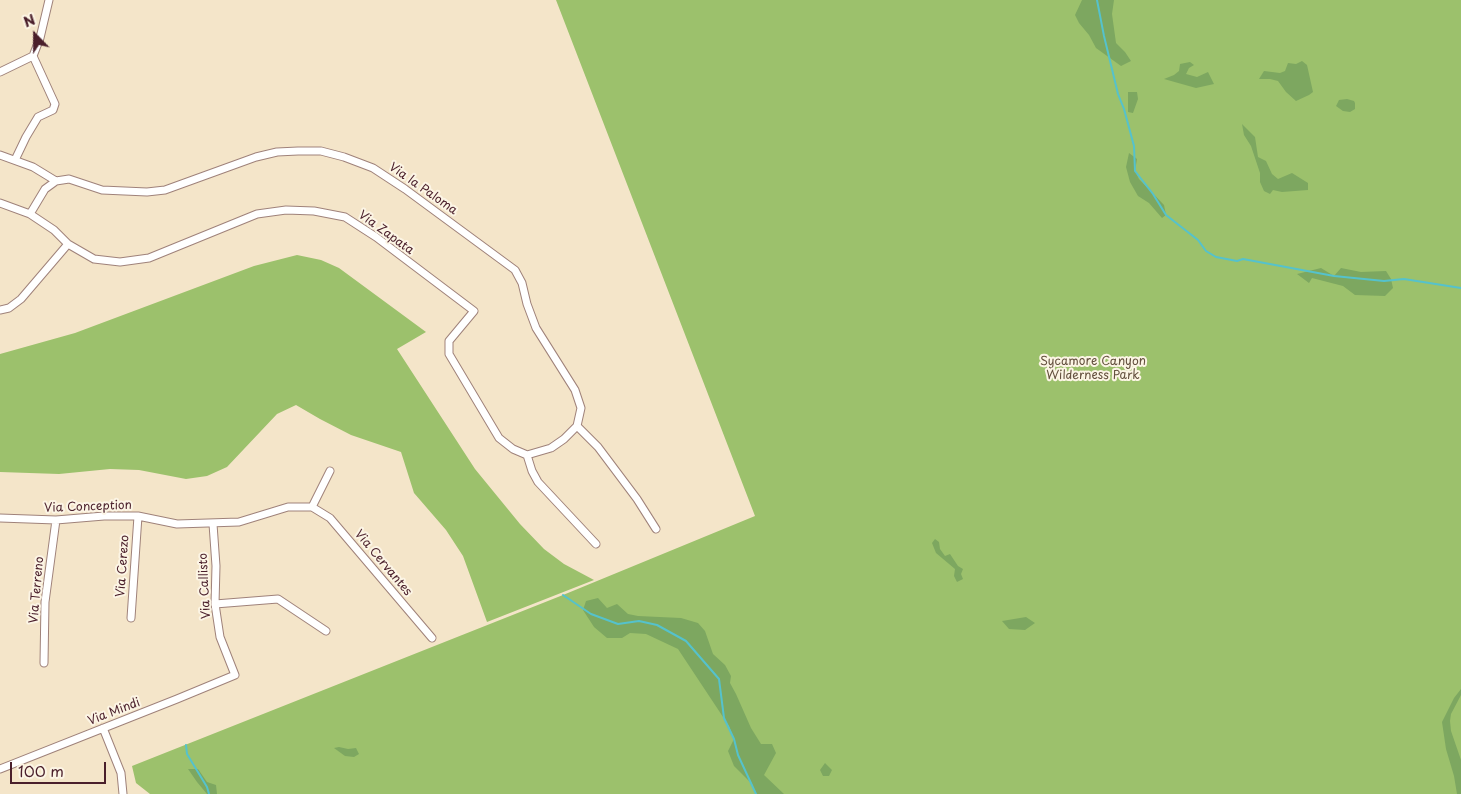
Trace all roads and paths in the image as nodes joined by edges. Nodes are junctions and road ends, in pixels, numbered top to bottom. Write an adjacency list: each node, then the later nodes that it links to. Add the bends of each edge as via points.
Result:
1 (49, 0): 2 (street)
2 (33, 56): 3 (street); 5 (street, via 55,104 53,110 38,118)
3 (0, 72)
4 (0, 155): 5 (street)
5 (15, 160): 6 (street)
6 (56, 181): 8 (street, via 45,189); 11 (street, Via la Paloma, via 70,179 102,190 165,190 256,157 298,151 321,151 373,168 515,270 536,328 575,390 581,408)
7 (0, 203): 8 (street, Via Zapata)
8 (30, 214): 9 (street, Via Zapata)
9 (68, 244): 10 (street, via 21,299); 12 (street, Via Zapata, via 94,259 120,262 149,258 258,214 286,210 345,217 474,311 449,341 449,354 499,438)
10 (0, 310)
11 (577, 426): 12 (street, via 551,448); 19 (street, via 598,446)
12 (527, 455): 20 (street, via 538,482)
13 (330, 471): 14 (street)
14 (312, 507): 18 (street, Via Conception, via 288,507 239,522); 24 (street, Via Cervantes, via 330,518)
15 (138, 516): 17 (street, Via Conception); 18 (street, Via Conception, via 177,524); 22 (street, Via Cerezo)
16 (0, 518): 17 (street, Via Conception)
17 (56, 520): 25 (street, Via Terreno, via 45,602)
18 (213, 524): 21 (street, Via Callisto)
19 (656, 529)
20 (596, 544)
21 (215, 604): 23 (street, via 278,599); 26 (street, Via Callisto, via 220,637)
22 (131, 618)
23 (326, 631)
24 (432, 638)
25 (44, 662)
26 (235, 675): 27 (street, Via Mindi)
27 (103, 728): 28 (street, Via Mindi); 29 (street, via 121,773)
28 (0, 769)
29 (123, 794)

